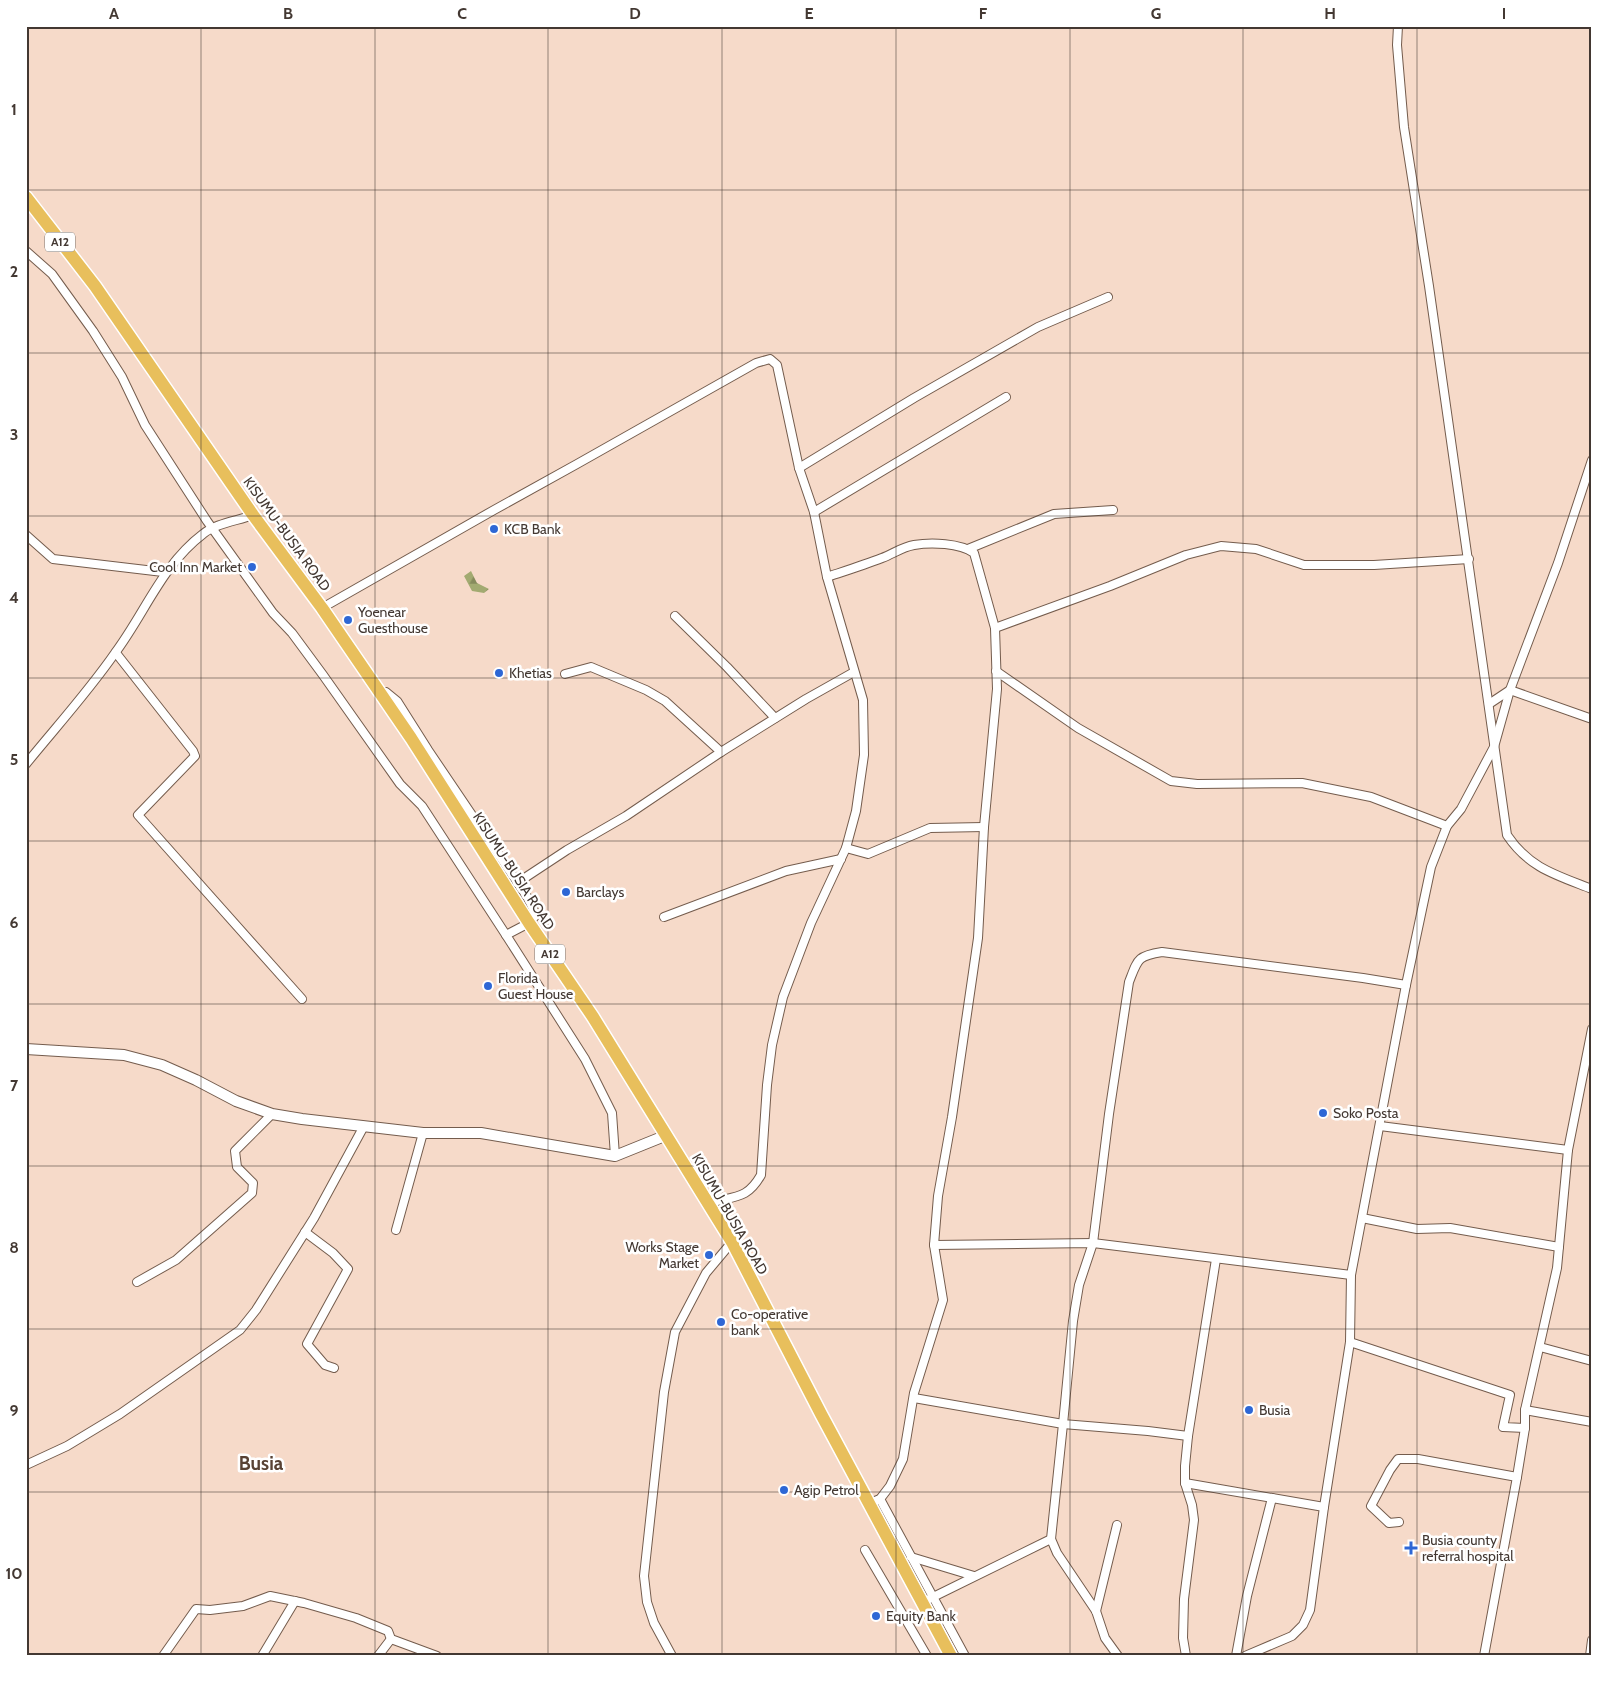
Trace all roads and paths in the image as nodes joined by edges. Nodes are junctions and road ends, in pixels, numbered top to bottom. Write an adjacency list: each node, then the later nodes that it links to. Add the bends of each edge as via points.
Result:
1 (1398, 26): 14 (street, via 1404,127)
2 (26, 197): 10 (highway, KISUMU-BUSIA ROAD / A12, via 95,286)
3 (26, 251): 11 (street, via 52,274 93,331 122,377 145,425)
4 (1108, 297): 7 (street, via 1038,327)
5 (1006, 397): 9 (street)
6 (1592, 460): 24 (street, via 1558,563)
7 (799, 468): 9 (street); 17 (street, via 777,365 770,359 756,363)
8 (1113, 510): 13 (street, via 1054,514)
9 (814, 512): 16 (street)
10 (253, 515): 11 (street); 17 (highway, KISUMU-BUSIA ROAD / A12)
11 (212, 528): 20 (street, via 179,555); 40 (street, via 400,784 422,806)
12 (26, 535): 15 (street, via 53,559)
13 (968, 549): 16 (street, via 916,544); 19 (street, via 974,553)
14 (1468, 559): 19 (street, via 1374,565 1304,565 1256,549 1221,546 1186,555); 26 (street)
15 (163, 572)
16 (827, 577): 22 (street)
17 (322, 608): 25 (highway, KISUMU-BUSIA ROAD / A12)
18 (675, 616): 27 (street)
19 (995, 628): 21 (street)
20 (116, 653): 31 (street); 42 (street, via 195,756 138,815)
21 (996, 671): 32 (street, via 1078,728 1171,781 1302,784 1371,797); 33 (street)
22 (854, 672): 27 (street); 34 (street, via 863,700 864,755 856,811)
23 (565, 674): 30 (street, via 591,666 646,690 665,701)
24 (1510, 690): 26 (street); 28 (street); 29 (street)
25 (380, 695): 36 (street, via 386,692 397,701); 39 (highway, KISUMU-BUSIA ROAD / A12, via 437,777)
26 (1489, 704): 29 (street)
27 (775, 718): 30 (street)
28 (1592, 719)
29 (1494, 747): 32 (street, via 1461,809); 37 (street, via 1507,835 1516,848 1530,862 1556,876)
30 (721, 752): 36 (street)
31 (26, 764)
32 (1447, 826): 41 (street, via 1431,868)
33 (984, 827): 34 (street, via 930,828 868,854); 58 (street, via 978,938 938,1196)
34 (846, 848): 35 (street)
35 (841, 859): 38 (street, via 786,871); 52 (street, via 811,923 783,997 767,1085 761,1175 748,1192)
36 (518, 883): 39 (street, via 536,915)
37 (1592, 888)
38 (664, 917)
39 (528, 923): 40 (street); 49 (highway, KISUMU-BUSIA ROAD / A12, via 593,1017)
40 (506, 935): 51 (street, via 585,1059 612,1113)
41 (1406, 986): 47 (street); 57 (street, via 1162,952 1144,955 1136,964 1129,982)
42 (302, 999)
43 (1592, 1029): 50 (street)
44 (26, 1049): 45 (street, via 115,1055 162,1065 236,1101)
45 (272, 1114): 46 (street); 62 (street, via 235,1151 237,1167 252,1183 252,1193 176,1260)
46 (364, 1126): 48 (street); 55 (street)
47 (1380, 1126): 50 (street); 53 (street)
48 (423, 1133): 51 (street, via 481,1133); 54 (street)
49 (667, 1136): 51 (street); 52 (highway, KISUMU-BUSIA ROAD / A12)
50 (1568, 1150): 59 (street)
51 (615, 1156)
52 (707, 1202): 56 (highway, KISUMU-BUSIA ROAD / A12)
53 (1362, 1218): 59 (street, via 1416,1229 1450,1228); 61 (street)
54 (396, 1230)
55 (305, 1232): 66 (street, via 348,1269 307,1344 325,1365); 73 (street, via 240,1330 120,1414 67,1446)
56 (732, 1242): 86 (highway, KISUMU-BUSIA ROAD / A12, via 833,1438); 95 (street, via 706,1273 675,1332 664,1392 644,1576 654,1623)
57 (1094, 1244): 58 (street); 60 (street); 70 (street, via 1079,1285)
58 (934, 1245): 67 (street, via 943,1300)
59 (1559, 1248): 64 (street)
60 (1216, 1259): 61 (street); 72 (street)
61 (1351, 1275): 63 (street)
62 (137, 1282)
63 (1350, 1342): 71 (street, via 1510,1395 1503,1427); 79 (street)
64 (1540, 1347): 65 (street); 68 (street)
65 (1592, 1361)
66 (334, 1368)
67 (914, 1398): 70 (street); 77 (street, via 903,1459)
68 (1525, 1410): 69 (street); 71 (street)
69 (1592, 1422)
70 (1063, 1424): 72 (street); 82 (street)
71 (1524, 1428): 74 (street)
72 (1188, 1436): 75 (street)
73 (26, 1465)
74 (1517, 1477): 80 (street, via 1418,1459 1398,1459 1370,1506 1389,1523); 103 (street)
75 (1185, 1483): 76 (street); 100 (street, via 1194,1520 1184,1599)
76 (1272, 1498): 79 (street); 101 (street, via 1247,1596)
77 (880, 1499): 78 (street); 84 (street)
78 (870, 1503)
79 (1324, 1507): 102 (street, via 1310,1610 1303,1625 1292,1636)
80 (1399, 1522)
81 (1117, 1524): 88 (street)
82 (1051, 1539): 85 (street); 88 (street)
83 (865, 1550): 96 (street)
84 (911, 1557): 85 (street); 86 (street)
85 (974, 1576): 86 (street)
86 (928, 1599): 97 (highway, KISUMU-BUSIA ROAD / A12); 98 (street)
87 (296, 1602): 89 (street, via 356,1618 388,1631); 91 (street, via 270,1596 243,1606 196,1609); 92 (street)
88 (1096, 1611): 99 (street, via 1104,1638)
89 (391, 1638): 93 (street); 94 (street)
90 (1592, 1640): 104 (street)
91 (163, 1656)
92 (262, 1656)
93 (378, 1656)
94 (437, 1656)
95 (672, 1656)
96 (927, 1656)
97 (951, 1656)
98 (965, 1656)
99 (1118, 1656)
100 (1186, 1656)
101 (1236, 1656)
102 (1245, 1656)
103 (1484, 1656)
104 (1590, 1656)

